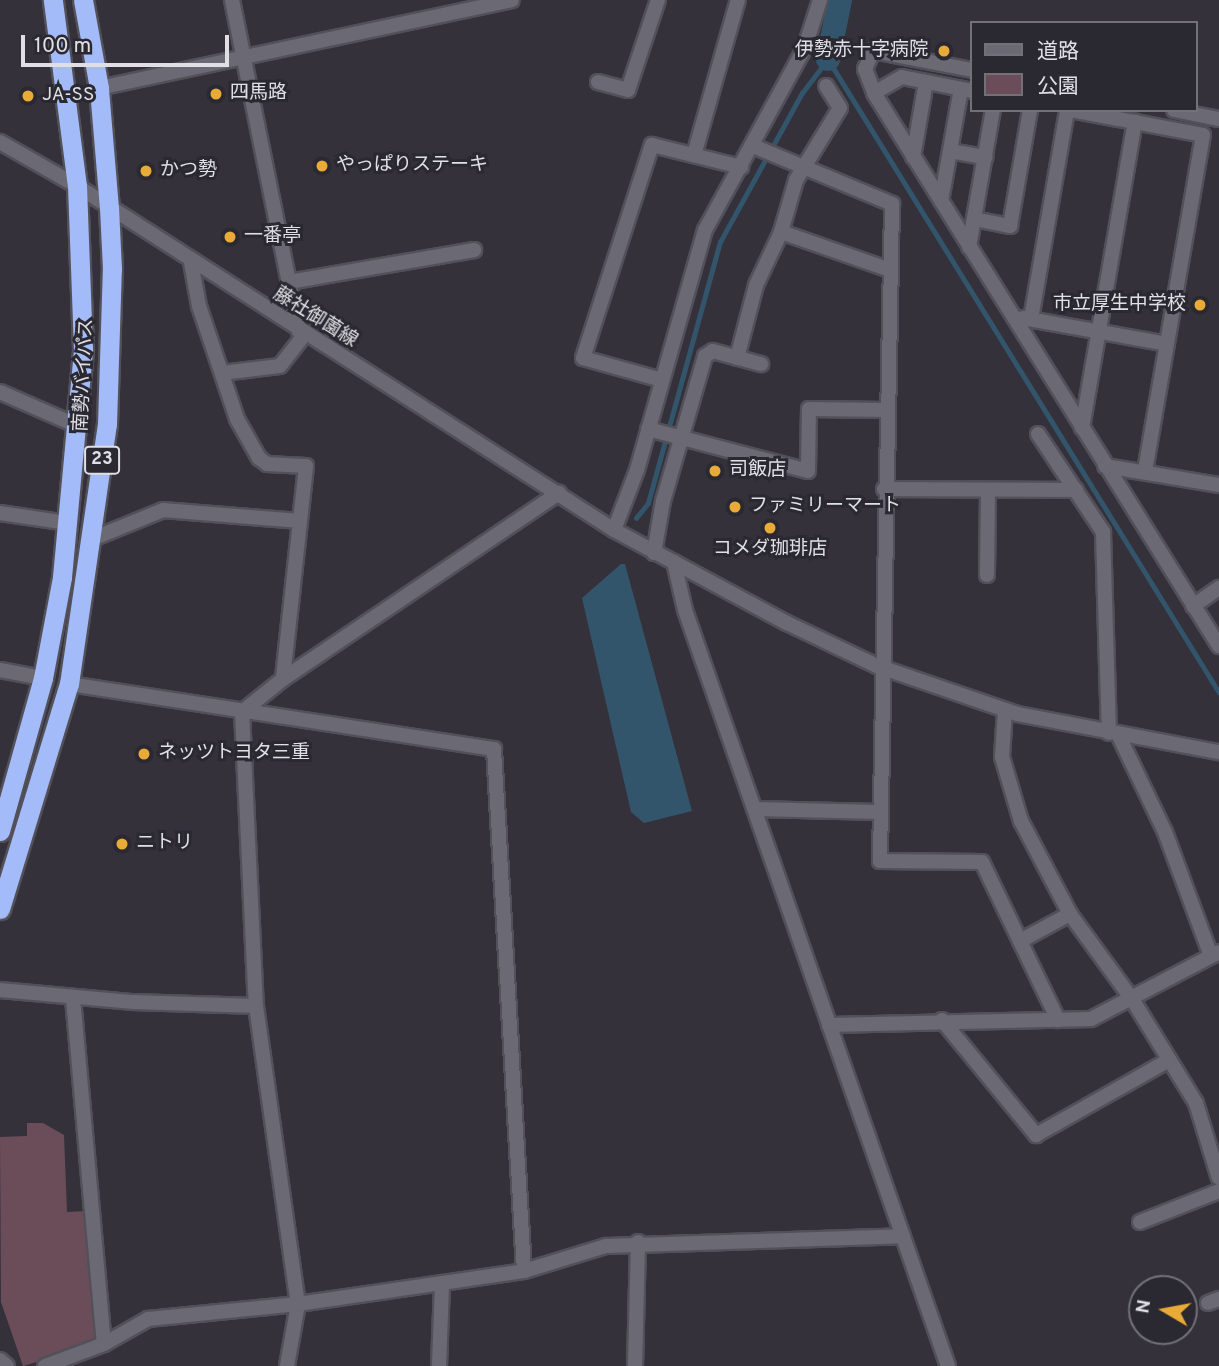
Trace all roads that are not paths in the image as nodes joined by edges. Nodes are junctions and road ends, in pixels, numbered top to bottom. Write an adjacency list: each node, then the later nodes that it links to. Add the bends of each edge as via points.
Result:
1 (53, 0): 31 (highway, 南勢バイパス / 23)
2 (83, 0): 13 (highway, 南勢バイパス / 23)
3 (232, 0): 8 (street)
4 (512, 0): 8 (street)
5 (657, 0): 10 (street, via 628,90)
6 (738, 0): 26 (street)
7 (820, 0): 24 (street, via 810,37)
8 (243, 56): 13 (street); 40 (street)
9 (970, 70): 15 (street, via 873,51 865,69)
10 (598, 82)
11 (926, 82): 14 (street); 15 (street, via 902,77); 27 (street)
12 (826, 86): 30 (street, via 840,108)
13 (99, 88): 33 (highway, 南勢バイパス / 23)
14 (967, 90): 25 (street)
15 (874, 93): 27 (street)
16 (993, 112): 28 (street)
17 (1030, 112): 34 (street, via 1010,226)
18 (1069, 112): 42 (street)
19 (1080, 112): 22 (street)
20 (1184, 112): 21 (street)
21 (1219, 119)
22 (1135, 122): 43 (street); 45 (street, via 1203,135)
23 (0, 142): 31 (street, 藤社御薗線)
24 (758, 149): 29 (street); 30 (street)
25 (950, 151): 28 (street); 32 (street)
26 (694, 155): 29 (street); 49 (street, via 652,145 583,358)
27 (913, 156): 32 (street)
28 (985, 157): 34 (street)
29 (741, 167): 49 (street, via 705,230)
30 (804, 168): 35 (street, via 784,210); 39 (street, via 892,204)
31 (77, 186): 33 (street, 藤社御薗線); 52 (highway, 南勢バイパス / 23, via 83,267)
32 (941, 201): 36 (street)
33 (109, 208): 38 (street, 藤社御薗線); 68 (highway, 南勢バイパス / 23, via 112,269 107,424)
34 (974, 219): 36 (street)
35 (781, 232): 39 (street); 46 (street, via 757,285)
36 (969, 247): 41 (street)
37 (474, 250): 40 (street)
38 (191, 262): 44 (street, 藤社御薗線); 48 (street)
39 (890, 270): 51 (street)
40 (289, 282): 44 (street)
41 (1012, 315): 42 (street); 53 (street)
42 (1031, 319): 43 (street)
43 (1099, 331): 45 (street); 53 (street)
44 (302, 333): 48 (street, via 280,366); 63 (street, 藤社御薗線)
45 (1167, 344): 58 (street)
46 (737, 358): 47 (street); 56 (street, via 713,351 705,356)
47 (761, 364)
48 (222, 373): 65 (street, via 237,419 259,457 267,464 306,466)
49 (663, 380): 54 (street)
50 (0, 393): 52 (street)
51 (885, 410): 56 (street, via 809,409 808,471); 60 (street)
52 (78, 426): 66 (highway, 南勢バイパス / 23)
53 (1082, 428): 57 (street)
54 (651, 429): 56 (street); 67 (street)
55 (1038, 434): 62 (street)
56 (681, 439): 69 (street)
57 (1105, 466): 58 (street); 73 (street)
58 (1145, 472): 59 (street)
59 (1219, 485)
60 (884, 489): 61 (street); 75 (street)
61 (988, 490): 62 (street); 71 (street)
62 (1076, 490): 82 (street, via 1103,532)
63 (559, 493): 67 (street, 藤社御薗線); 78 (street)
64 (0, 513): 66 (street)
65 (300, 521): 68 (street, via 163,510); 78 (street)
66 (68, 523): 77 (highway, 南勢バイパス / 23)
67 (614, 530): 69 (street, 藤社御薗線)
68 (92, 539): 79 (highway, 南勢バイパス / 23)
69 (654, 553): 70 (street, 藤社御薗線)
70 (674, 562): 75 (street, 藤社御薗線); 84 (street, via 685,610)
71 (987, 575)
72 (1219, 588): 73 (street)
73 (1193, 606): 74 (street)
74 (1219, 646)
75 (883, 668): 80 (street, 藤社御薗線); 85 (street)
76 (0, 670): 77 (street)
77 (43, 678): 86 (highway, 南勢バイパス / 23)
78 (283, 679): 81 (street)
79 (69, 684): 81 (street); 87 (highway, 南勢バイパス / 23)
80 (1005, 710): 82 (street, 藤社御薗線); 88 (street, via 1002,757 1008,789)
81 (242, 712): 94 (street); 104 (street, via 494,749)
82 (1113, 734): 83 (street, 藤社御薗線); 90 (street, via 1164,832)
83 (1219, 752)
84 (754, 808): 85 (street); 97 (street)
85 (880, 812): 89 (street, via 880,861 982,862)
86 (0, 831)
87 (0, 909)
88 (1070, 914): 89 (street); 93 (street)
89 (1020, 941): 96 (street)
90 (1215, 954): 93 (street)
91 (0, 990): 92 (street)
92 (73, 998): 94 (street); 107 (street)
93 (1132, 999): 96 (street, via 1091,1019); 98 (street)
94 (256, 1006): 106 (street)
95 (942, 1020): 96 (street); 97 (street); 98 (street, via 1036,1135)
96 (1058, 1020)
97 (829, 1025): 102 (street)
98 (1170, 1060): 99 (street, via 1196,1103)
99 (1219, 1178)
100 (1219, 1191): 101 (street)
101 (1140, 1222)
102 (903, 1236): 103 (street); 114 (street)
103 (638, 1242): 104 (street, via 606,1246); 113 (street)
104 (524, 1271): 105 (street)
105 (442, 1283): 106 (street); 112 (street)
106 (298, 1304): 107 (street, via 148,1319); 111 (street)
107 (104, 1345): 110 (street)
108 (0, 1360): 109 (street)
109 (7, 1366)
110 (45, 1366)
111 (287, 1366)
112 (439, 1366)
113 (635, 1366)
114 (948, 1366)

